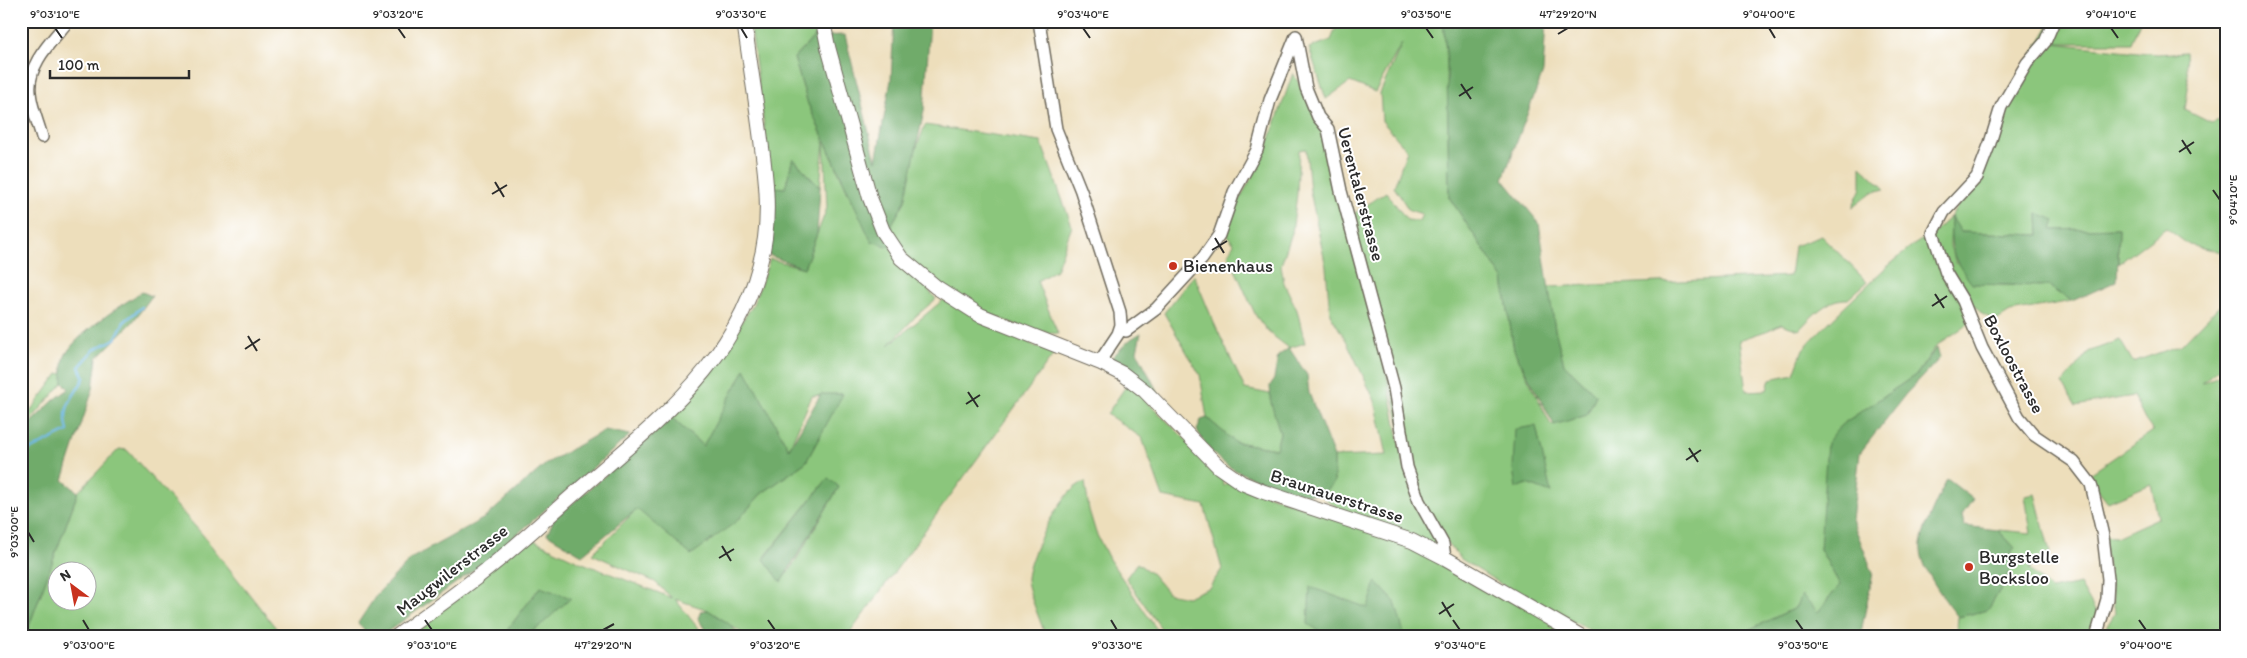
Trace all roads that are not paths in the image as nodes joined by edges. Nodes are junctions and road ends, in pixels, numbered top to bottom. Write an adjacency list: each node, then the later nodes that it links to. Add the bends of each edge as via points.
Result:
1 (68, 21): 6 (street, via 36,63 30,79)
2 (744, 21): 10 (street, Maugwilerstrasse, via 759,122 767,210 759,265 744,308 721,350 680,401 469,584)
3 (823, 21): 8 (street, Braunauerstrasse, via 870,198 883,231 901,258 936,287 980,315)
4 (1039, 21): 7 (street, via 1054,121 1081,191 1118,306)
5 (2054, 21): 12 (street, Boxloostrasse, via 2045,42 2027,63 2001,107 1977,177 1944,212 1932,234 1946,273 2019,417 2034,435 2074,462 2091,484 2103,536 2108,579 2106,607)
6 (42, 137)
7 (1120, 330): 8 (street); 9 (street, Uerentalerstrasse, via 1126,331 1148,316 1214,243 1223,227 1234,192 1257,150 1270,100 1296,36 1306,88 1318,117 1328,129 1341,191 1394,388 1407,467 1420,501 1443,544)
8 (1101, 362): 9 (street, Braunauerstrasse, via 1138,385 1210,459 1233,477 1264,492 1399,537)
9 (1444, 558): 11 (street, Braunauerstrasse)
10 (396, 637)
11 (1582, 637)
12 (2096, 637)

